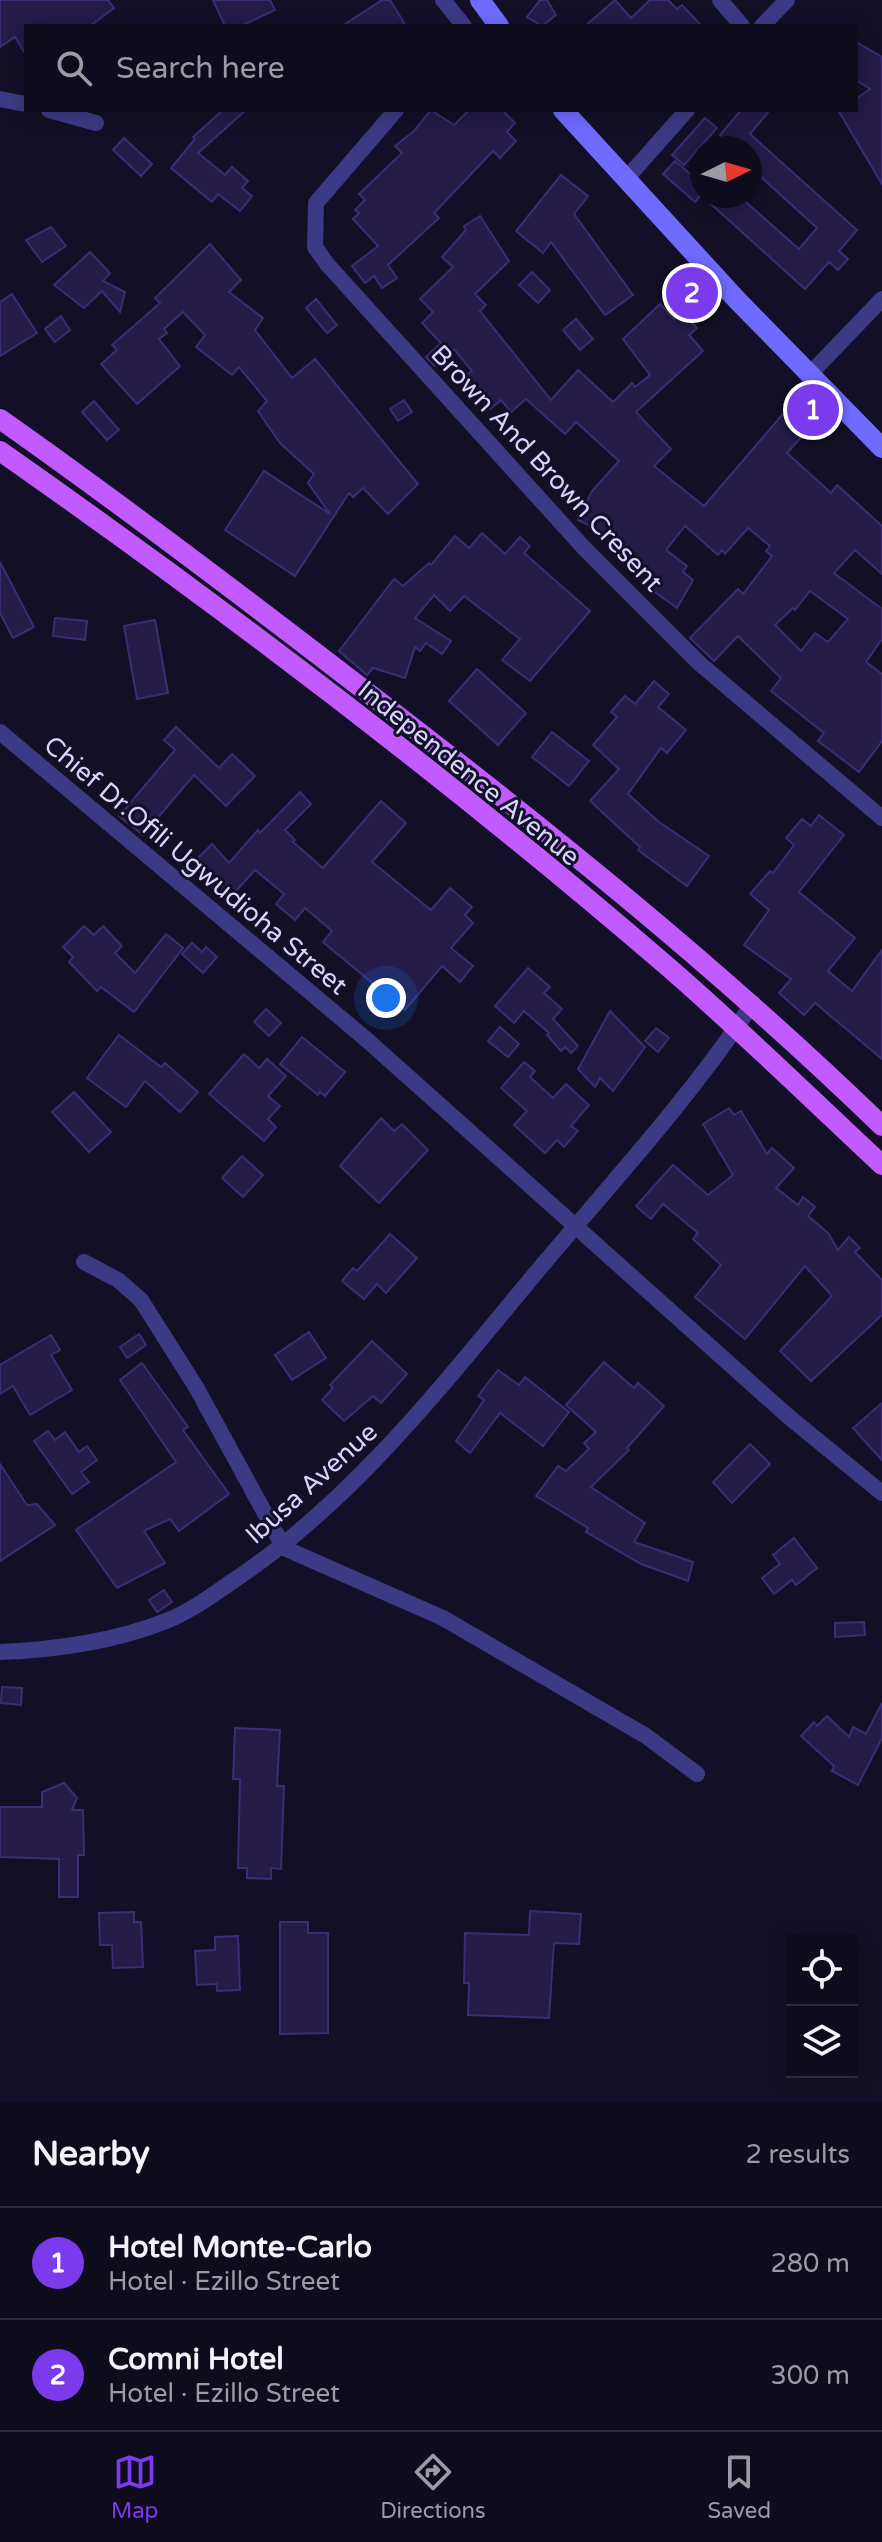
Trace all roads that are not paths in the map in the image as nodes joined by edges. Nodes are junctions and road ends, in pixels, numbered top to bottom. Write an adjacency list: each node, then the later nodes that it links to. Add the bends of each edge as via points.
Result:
1 (443, 0): 4 (street)
2 (720, 0): 5 (street)
3 (787, 0): 6 (street)
4 (462, 24)
5 (740, 24)
6 (764, 24)
7 (0, 99): 8 (street)
8 (24, 104)
9 (56, 112): 13 (street)
10 (394, 112): 21 (street, Brown And Brown Cresent, via 316,203 315,247 584,548 699,663)
11 (565, 112): 14 (street)
12 (685, 112): 14 (street)
13 (96, 123)
14 (626, 179): 16 (street)
15 (882, 299): 16 (street)
16 (810, 374): 18 (street)
17 (0, 419): 22 (main road, Independence Avenue, via 399,716)
18 (882, 448)
19 (0, 451): 23 (main road, Independence Avenue, via 371,727 661,960)
20 (0, 732): 26 (street, Chief Dr.Ofili Ugwudioha Street, via 367,1040)
21 (882, 818)
22 (753, 1003): 23 (street, Ibusa Avenue); 24 (main road, Independence Avenue)
23 (736, 1029): 25 (main road, Independence Avenue); 26 (street, Ibusa Avenue, via 715,1062)
24 (882, 1126)
25 (882, 1165)
26 (577, 1225): 28 (street, via 789,1417); 29 (street, Ibusa Avenue, via 400,1434)
27 (84, 1262): 29 (street, via 141,1300 196,1387)
28 (882, 1493)
29 (284, 1548): 30 (street, Ibusa Avenue, via 167,1621 122,1634); 31 (street, via 443,1618 646,1736)
30 (0, 1652)
31 (697, 1774)

